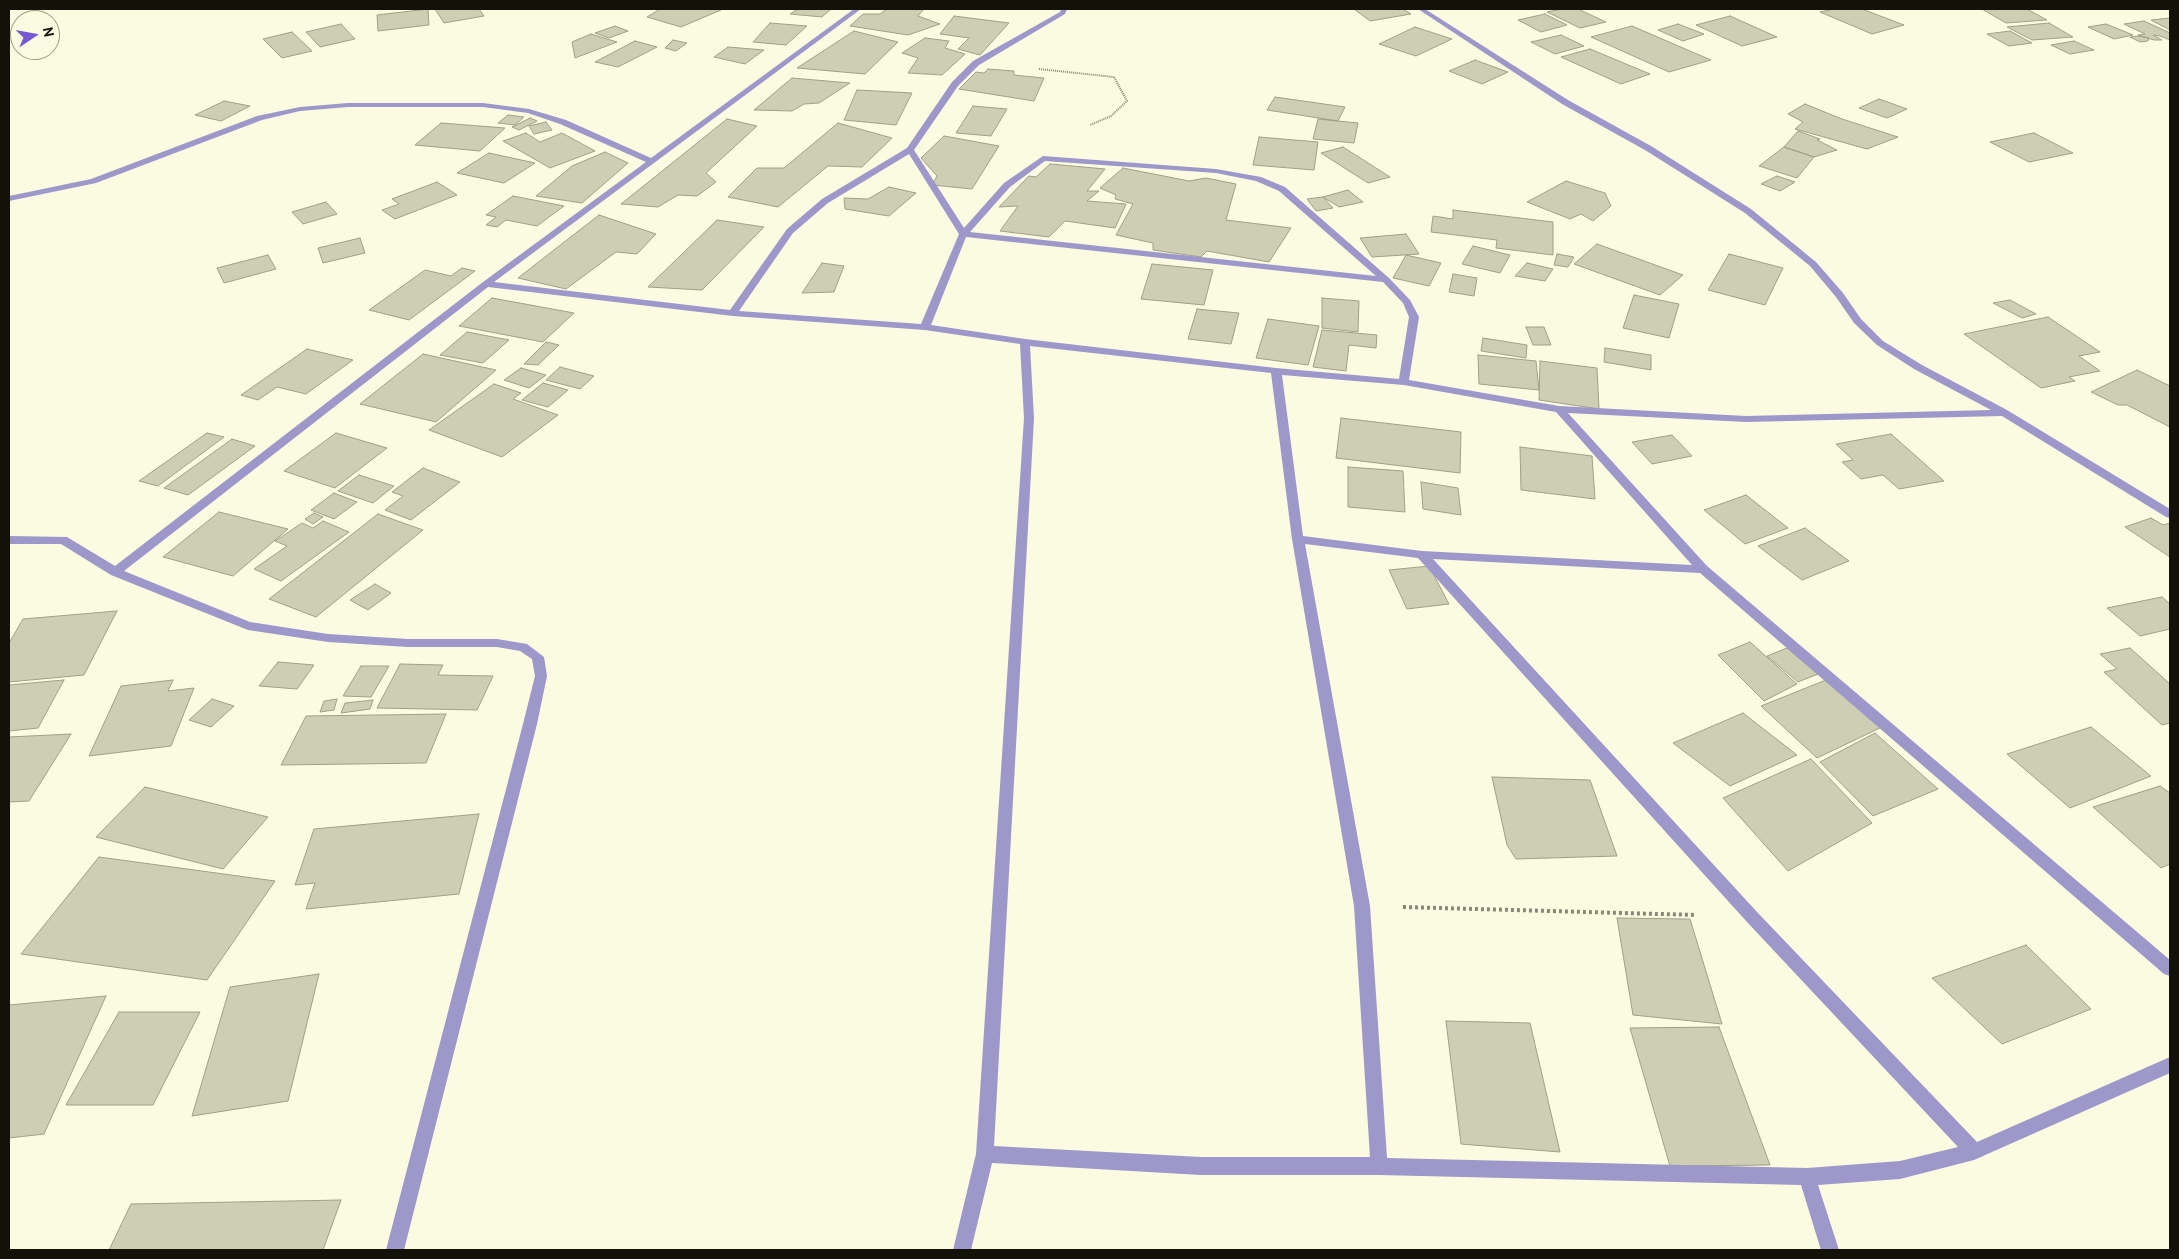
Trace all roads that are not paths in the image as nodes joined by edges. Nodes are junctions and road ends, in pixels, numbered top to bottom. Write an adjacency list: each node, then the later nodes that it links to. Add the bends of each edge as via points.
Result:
1 (858, 9): 5 (street)
2 (1064, 9): 4 (street, via 1063,13 976,63 954,84)
3 (1420, 9): 16 (street, via 1566,102 1648,148 1748,211 1813,264 1857,321 1880,343)
4 (910, 150): 7 (street); 10 (street, via 825,202 790,231)
5 (651, 161): 6 (street, via 563,122 529,111 483,105 348,105 300,109 260,118 93,181); 9 (street)
6 (9, 198)
7 (962, 234): 8 (street); 8 (street, via 1007,185 1043,158 1216,171 1258,179 1282,189); 11 (street)
8 (1386, 280): 14 (street, via 1407,302 1414,317)
9 (486, 284): 10 (street); 22 (street)
10 (733, 313): 11 (street)
11 (925, 327): 12 (street)
12 (1025, 342): 13 (street); 26 (street, via 1028,418)
13 (1276, 371): 14 (street); 18 (street)
14 (1404, 382): 15 (street)
15 (1559, 409): 16 (street, via 1746,419); 21 (street)
16 (2003, 412): 17 (street)
17 (2170, 514)
18 (1298, 539): 20 (street); 27 (street, via 1362,906)
19 (9, 540): 22 (street, via 63,540)
20 (1422, 555): 21 (street); 25 (street, via 1752,917)
21 (1703, 569): 23 (street)
22 (114, 572): 29 (street, via 248,626 328,638 408,643 498,643 523,647 538,656 541,676 530,724)
23 (2170, 969)
24 (2170, 1065): 25 (street)
25 (1974, 1152): 28 (street, via 1900,1170)
26 (985, 1154): 27 (street, via 1201,1166); 30 (street)
27 (1379, 1166): 28 (street)
28 (1807, 1177): 31 (street)
29 (394, 1250)
30 (962, 1250)
31 (1830, 1250)

